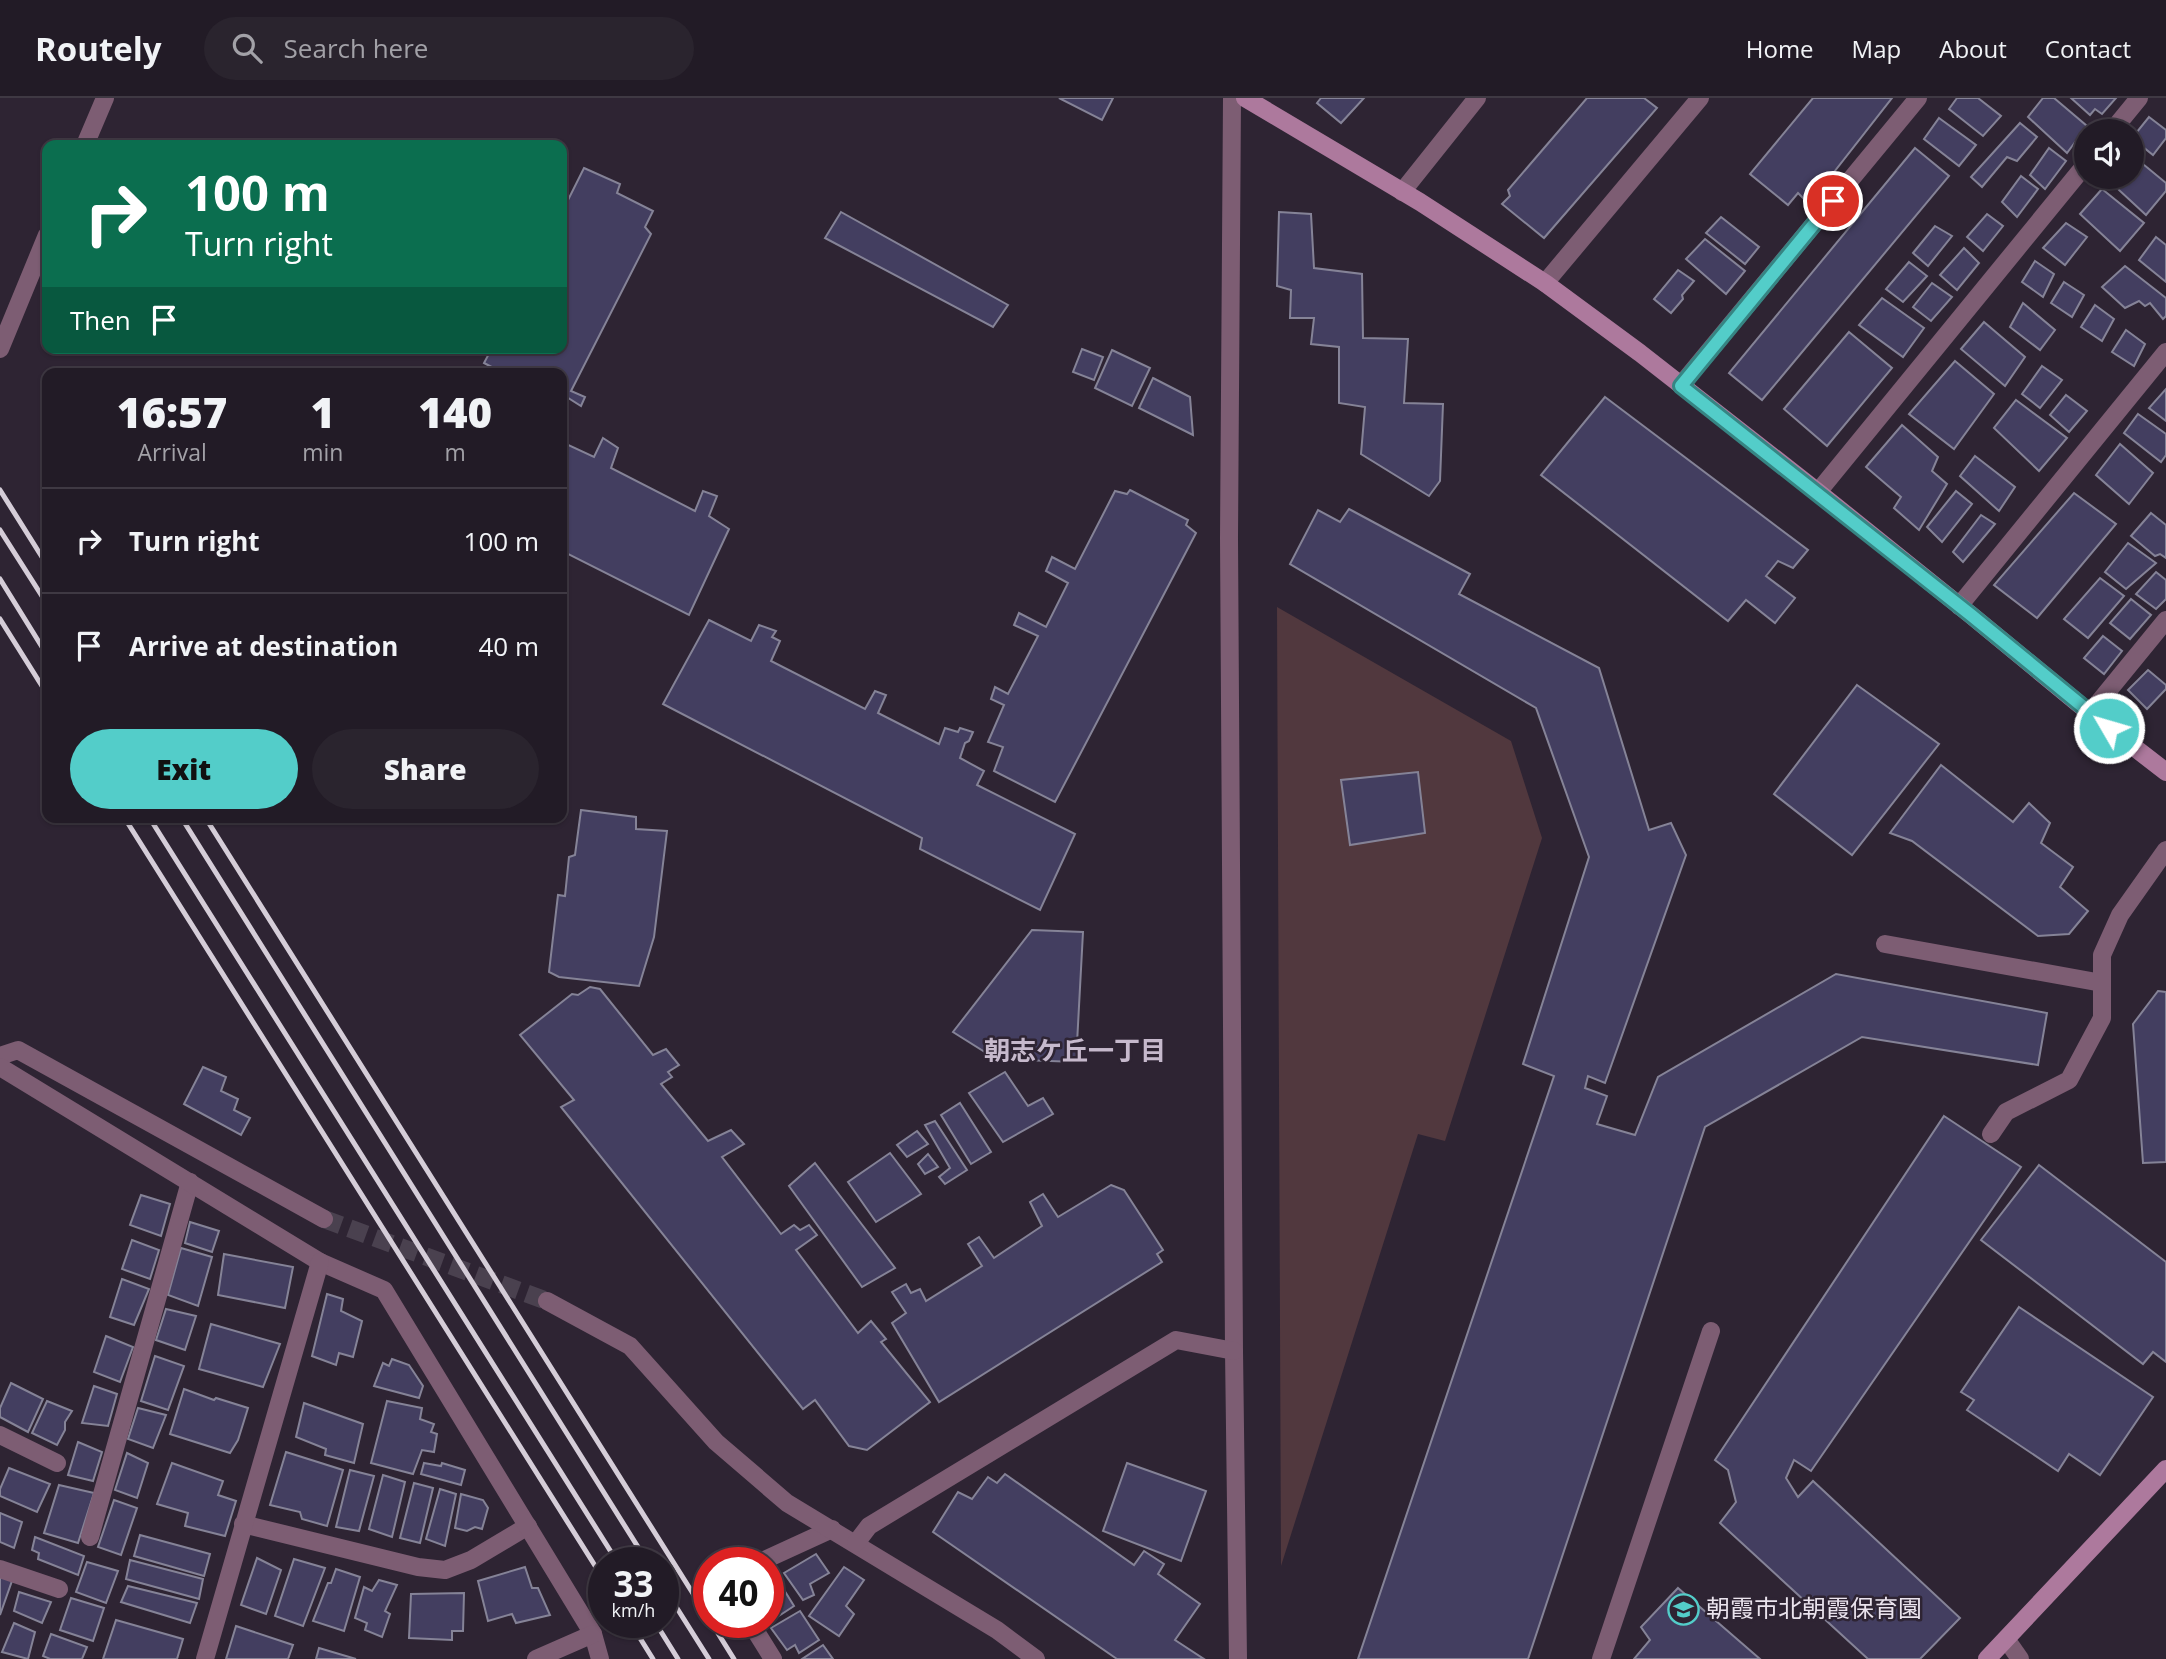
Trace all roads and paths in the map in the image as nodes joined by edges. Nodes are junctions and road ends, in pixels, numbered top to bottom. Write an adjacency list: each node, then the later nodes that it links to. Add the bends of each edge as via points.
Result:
1 (105, 98): 8 (street)
2 (1244, 98): 10 (street); 32 (street, via 1229,552)
3 (1477, 98): 10 (street)
4 (1700, 98): 12 (street)
5 (1918, 98): 15 (street)
6 (2139, 98): 7 (street)
7 (2122, 119)
8 (87, 140)
9 (2074, 179): 16 (street)
10 (1402, 192): 12 (street)
11 (42, 247): 13 (street)
12 (1545, 283): 15 (street)
13 (0, 349)
14 (2166, 352): 17 (street)
15 (1681, 386): 16 (street)
16 (1818, 492): 17 (street)
17 (1959, 606): 19 (street)
18 (2166, 621): 19 (street)
19 (2090, 713): 20 (street)
20 (2166, 772)
21 (2166, 850): 23 (street, via 2120,915 2102,955)
22 (1885, 944): 23 (street)
23 (2102, 983): 26 (street, via 2102,1018 2069,1080 2006,1112)
24 (0, 1056): 28 (street, via 18,1050)
25 (0, 1067): 27 (street)
26 (1992, 1134)
27 (190, 1182): 29 (street); 39 (street)
28 (324, 1219)
29 (320, 1262): 36 (street); 37 (street, via 384,1290)
30 (547, 1301): 38 (street, via 630,1346 716,1442 787,1503)
31 (1711, 1331): 55 (street)
32 (1234, 1351): 40 (street, via 1176,1340 869,1526); 54 (street)
33 (0, 1435): 34 (street)
34 (57, 1463)
35 (2166, 1469): 48 (street)
36 (243, 1524): 37 (street, via 445,1570); 49 (street)
37 (528, 1526): 44 (street)
38 (832, 1529): 40 (street); 41 (street)
39 (90, 1537)
40 (856, 1543): 53 (street)
41 (784, 1551)
42 (0, 1569): 43 (street)
43 (59, 1590)
44 (588, 1626)
45 (588, 1636): 50 (street)
46 (594, 1638): 51 (street)
47 (760, 1638): 52 (street)
48 (2006, 1639): 56 (street); 57 (street)
49 (205, 1659)
50 (536, 1659)
51 (600, 1659)
52 (773, 1659)
53 (1036, 1659)
54 (1238, 1659)
55 (1601, 1659)
56 (1987, 1659)
57 (2020, 1659)

